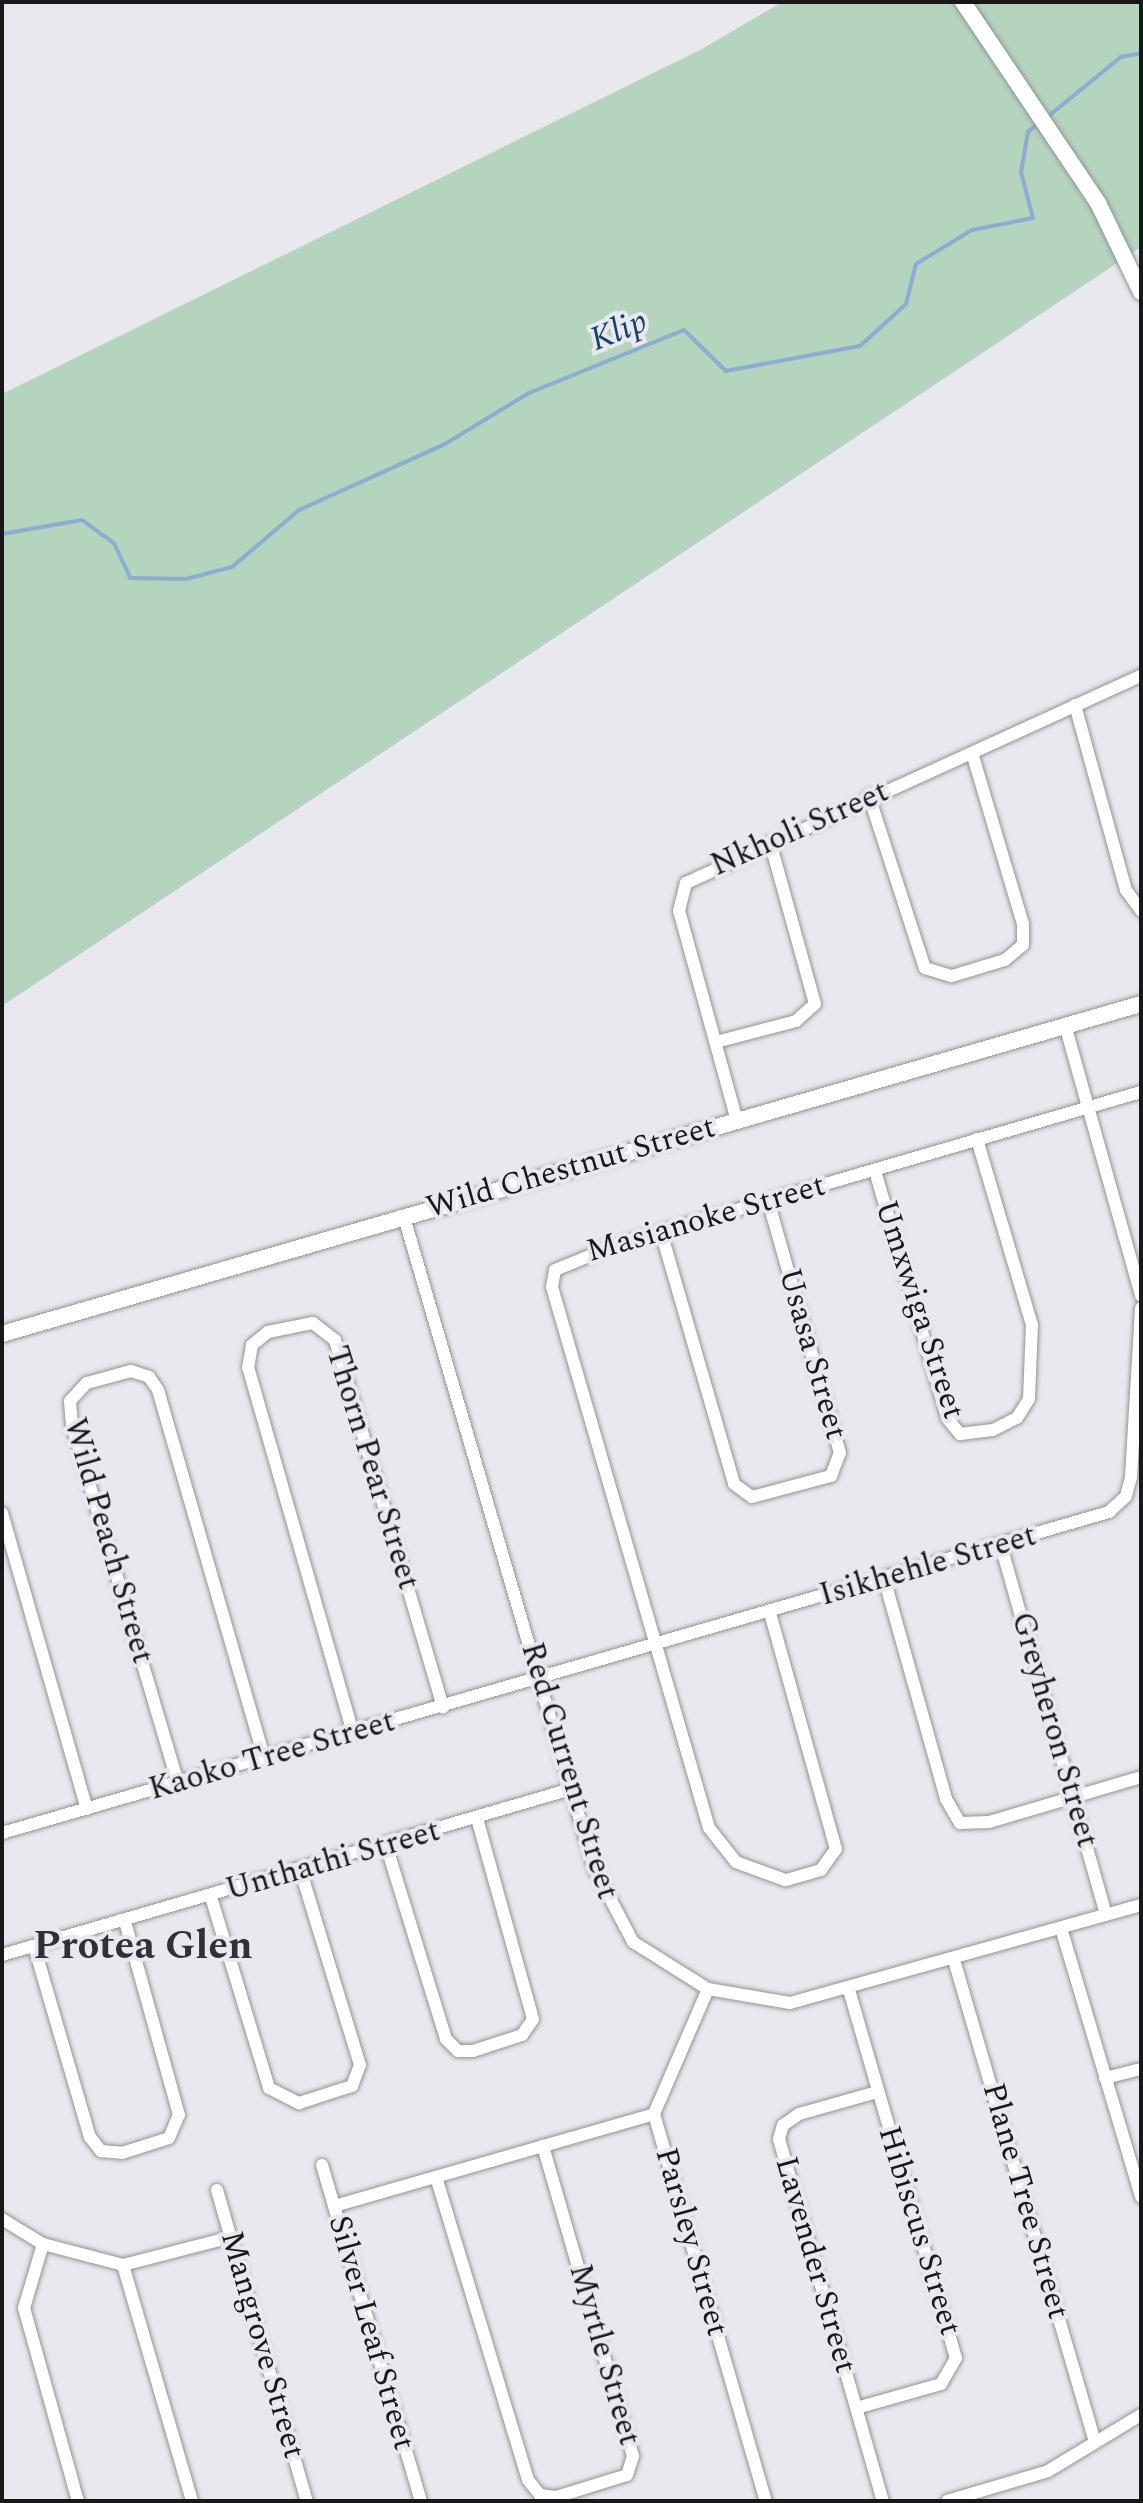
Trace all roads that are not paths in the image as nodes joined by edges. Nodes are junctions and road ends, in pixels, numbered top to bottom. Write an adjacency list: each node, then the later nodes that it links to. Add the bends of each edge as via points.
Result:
1 (963, 2): 2 (street, via 1098,203)
2 (1138, 284)
3 (1141, 676): 4 (street, Nkholi Street)
4 (1075, 705): 5 (street, Nkholi Street); 8 (street, via 1126,890)
5 (972, 753): 6 (street, Nkholi Street); 6 (street, via 1023,924 1023,945 1005,960 952,976 925,968)
6 (869, 796): 7 (street, Nkholi Street)
7 (770, 842): 11 (street, Nkholi Street, via 693,878 679,894); 11 (street, via 815,1004 796,1021)
8 (1141, 911)
9 (1141, 1004): 10 (street, Wild Chestnut Street)
10 (1065, 1025): 13 (street); 14 (street, Wild Chestnut Street)
11 (716, 1042): 14 (street, Nkholi Street)
12 (1141, 1092): 13 (street, Masianoke Street)
13 (1089, 1108): 15 (street, Masianoke Street); 20 (street)
14 (737, 1121): 18 (street, Wild Chestnut Street)
15 (977, 1139): 16 (street, Masianoke Street); 16 (street, Umxwiga Street, via 1032,1325 1029,1399 1017,1418 993,1430 960,1434 947,1418)
16 (875, 1171): 17 (street, Masianoke Street)
17 (768, 1201): 19 (street, Masianoke Street); 19 (street, Usasa Street, via 840,1453 831,1476 752,1497 734,1484)
18 (404, 1217): 22 (street, Wild Chestnut Street); 28 (street, Red Current Street)
19 (661, 1232): 27 (street, Masianoke Street, via 571,1259 551,1280)
20 (1141, 1296)
21 (1141, 1308): 24 (street, Isikhehle Street, via 1126,1496 1109,1512)
22 (2, 1334)
23 (2, 1513): 36 (street)
24 (1001, 1546): 25 (street, Isikhehle Street); 35 (street, Greyheron Street)
25 (884, 1578): 26 (street, Isikhehle Street); 35 (street, via 955,1819 978,1825)
26 (770, 1613): 27 (street, Isikhehle Street); 27 (street, via 835,1840 830,1864 793,1879 762,1876 715,1844)
27 (658, 1643): 28 (street, Isikhehle Street)
28 (541, 1678): 29 (street, Kaoko Tree Street); 34 (street, Red Current Street)
29 (443, 1707): 30 (street, Kaoko Tree Street); 30 (street, Thorn Pear Street, via 335,1340 313,1323 268,1332 252,1345 248,1368)
30 (353, 1733): 31 (street, Kaoko Tree Street)
31 (264, 1758): 33 (street, Kaoko Tree Street); 33 (street, Wild Peach Street, via 158,1390 149,1377 131,1371 87,1383 72,1395 72,1425)
32 (1141, 1777): 35 (street)
33 (178, 1783): 36 (street, Kaoko Tree Street)
34 (571, 1789): 37 (street, Unthathi Street); 49 (street, Red Current Street, via 618,1925 664,1966)
35 (1074, 1796): 43 (street, Greyheron Street)
36 (87, 1809): 38 (street, Kaoko Tree Street)
37 (477, 1819): 39 (street, Unthathi Street); 39 (street, via 533,2019 522,2035 473,2051 458,2051 446,2039)
38 (2, 1833)
39 (386, 1845): 40 (street, Unthathi Street)
40 (300, 1869): 41 (street, Unthathi Street); 41 (street, via 360,2070 352,2086 299,2103 269,2088)
41 (211, 1897): 44 (street, Unthathi Street)
42 (1141, 1905): 43 (street, Red Current Street)
43 (1106, 1914): 45 (street, Red Current Street)
44 (125, 1922): 46 (street, Unthathi Street); 46 (street, via 179,2115 169,2138 122,2153 101,2151 90,2137)
45 (1061, 1928): 48 (street, Red Current Street); 52 (street)
46 (34, 1946): 47 (street, Unthathi Street)
47 (2, 1955)
48 (954, 1960): 50 (street, Red Current Street); 67 (street, Plane Tree Street)
49 (708, 1989): 50 (street, Red Current Street, via 790,2003); 54 (street, Parsley Street)
50 (849, 1990): 53 (street, Hibiscus Street)
51 (1141, 2069): 52 (street)
52 (1105, 2078): 59 (street)
53 (877, 2092): 65 (street, Hibiscus Street, via 955,2366 941,2384); 65 (street, Lavender Street, via 799,2114 783,2125 779,2139)
54 (654, 2114): 55 (street); 72 (street, Parsley Street)
55 (543, 2146): 57 (street); 57 (street, Myrtle Street, via 633,2456 627,2475 556,2497 540,2495 528,2480)
56 (322, 2165): 60 (street, Silver Leaf Street)
57 (436, 2177): 60 (street)
58 (217, 2190): 62 (street, Mangrove Street)
59 (1141, 2197)
60 (334, 2206): 71 (street, Silver Leaf Street)
61 (2, 2219): 63 (street)
62 (231, 2237): 64 (street); 70 (street, Mangrove Street)
63 (43, 2244): 64 (street); 68 (street, via 24,2308)
64 (123, 2265): 69 (street)
65 (857, 2408): 73 (street, Lavender Street)
66 (1141, 2415): 67 (street)
67 (1095, 2442): 74 (street, via 1048,2471)
68 (78, 2501)
69 (192, 2501)
70 (307, 2501)
71 (421, 2501)
72 (766, 2501)
73 (883, 2501)
74 (947, 2501)

